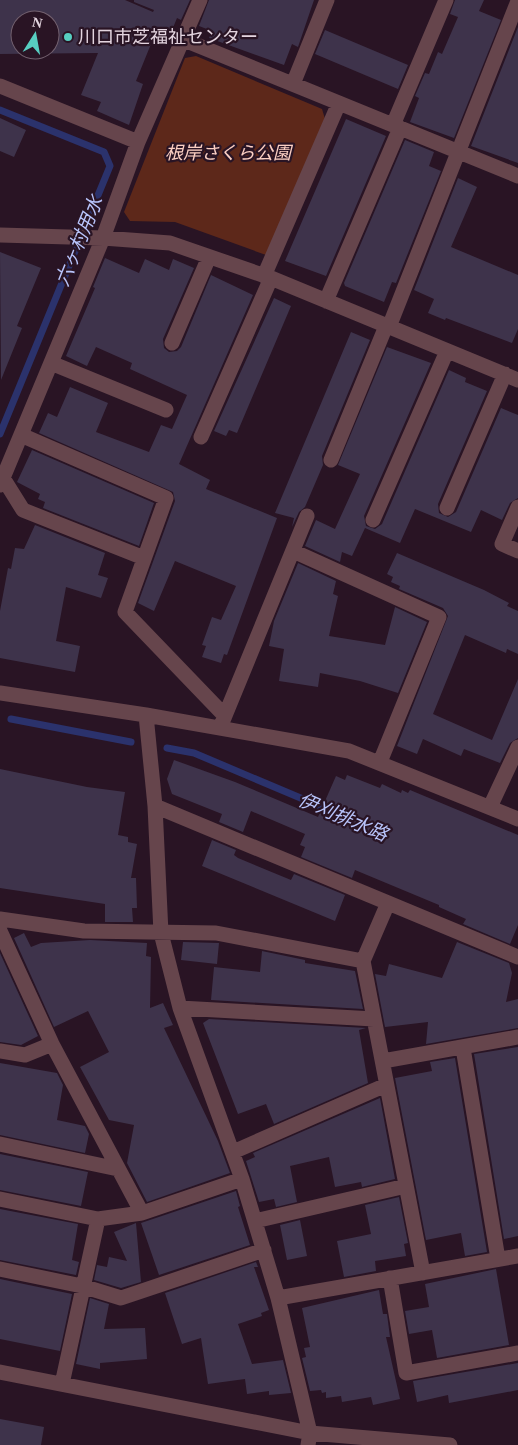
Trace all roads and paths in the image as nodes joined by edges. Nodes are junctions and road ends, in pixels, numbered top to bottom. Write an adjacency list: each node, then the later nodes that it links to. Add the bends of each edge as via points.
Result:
1 (200, 0): 5 (street)
2 (327, 0): 6 (street)
3 (446, 0): 9 (street)
4 (518, 1): 11 (street)
5 (182, 40): 6 (street); 10 (street)
6 (293, 84): 8 (street)
7 (0, 86): 10 (street)
8 (339, 103): 9 (street); 16 (street)
9 (397, 127): 11 (street); 17 (street)
10 (138, 142): 14 (street)
11 (458, 152): 12 (street); 18 (street)
12 (518, 176)
13 (0, 235): 14 (street)
14 (103, 238): 15 (street, via 170,242); 21 (street)
15 (209, 257): 16 (street); 19 (street)
16 (267, 277): 17 (street); 25 (street)
17 (326, 301): 18 (street)
18 (387, 326): 20 (street); 26 (street)
19 (172, 343)
20 (447, 350): 22 (street); 31 (street)
21 (51, 363): 23 (street); 24 (street)
22 (511, 377): 29 (street)
23 (166, 410)
24 (21, 434): 27 (street); 34 (street, via 166,498)
25 (201, 437)
26 (331, 460)
27 (1, 482): 34 (street, via 23,510)
28 (518, 507): 33 (street, via 502,544)
29 (447, 508)
30 (307, 516): 32 (street)
31 (373, 520)
32 (293, 551): 37 (street); 39 (street, via 439,617)
33 (518, 551)
34 (144, 558): 37 (street, via 125,612)
35 (0, 691): 36 (street)
36 (146, 714): 37 (street); 40 (street)
37 (223, 722): 39 (street, via 349,751)
38 (518, 747): 41 (street)
39 (380, 762): 41 (street)
40 (155, 806): 43 (street); 46 (street)
41 (490, 807): 42 (street)
42 (518, 819)
43 (388, 903): 47 (street); 48 (street)
44 (0, 919): 46 (street, via 84,931)
45 (0, 931): 52 (street)
46 (161, 933): 48 (street, via 216,933); 49 (street)
47 (518, 957)
48 (363, 961): 50 (street)
49 (180, 1008): 50 (street); 58 (street)
50 (374, 1018): 55 (street)
51 (518, 1037): 53 (street)
52 (52, 1044): 54 (street, via 25,1055); 59 (street)
53 (463, 1048): 55 (street); 68 (street)
54 (0, 1051)
55 (383, 1061): 56 (street)
56 (386, 1084): 58 (street); 61 (street)
57 (0, 1144): 59 (street)
58 (233, 1152): 60 (street)
59 (118, 1169): 63 (street)
60 (242, 1179): 63 (street); 65 (street)
61 (406, 1186): 65 (street); 70 (street)
62 (0, 1199): 64 (street)
63 (142, 1213): 64 (street)
64 (98, 1219): 72 (street)
65 (255, 1221): 66 (street)
66 (264, 1250): 72 (street, via 121,1298); 73 (street)
67 (518, 1256): 68 (street)
68 (498, 1259): 70 (street)
69 (0, 1269): 72 (street)
70 (423, 1273): 71 (street)
71 (390, 1278): 73 (street); 74 (street, via 406,1373)
72 (82, 1286): 76 (street)
73 (278, 1298): 77 (street)
74 (518, 1353)
75 (0, 1372): 76 (street)
76 (62, 1384): 77 (street)
77 (309, 1439): 78 (street)
78 (450, 1445)

